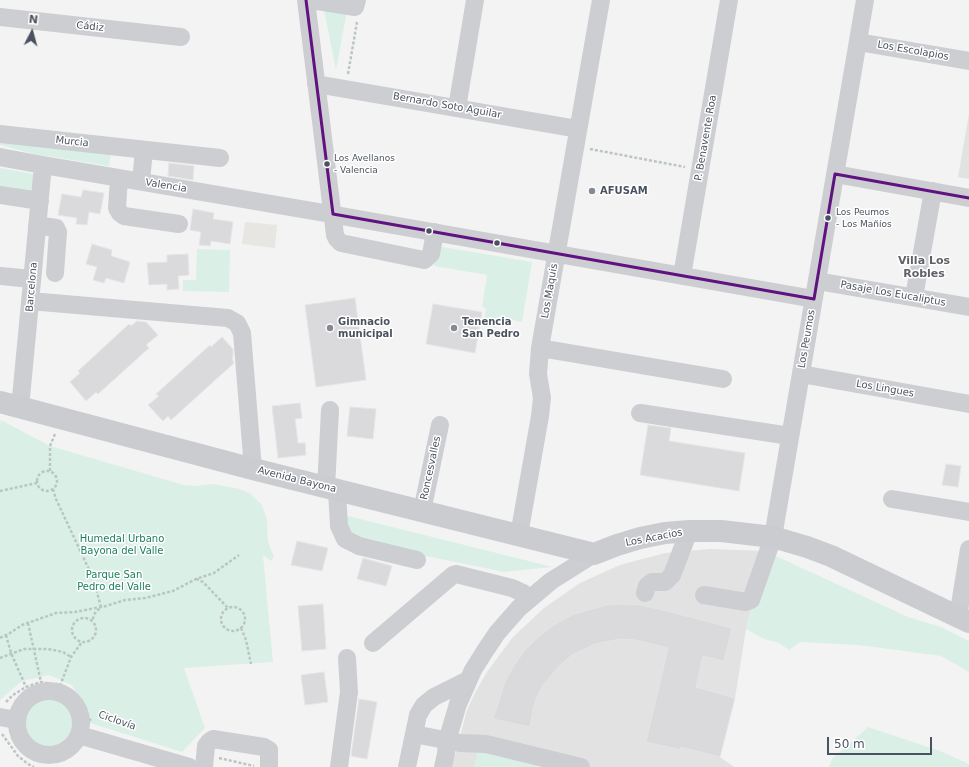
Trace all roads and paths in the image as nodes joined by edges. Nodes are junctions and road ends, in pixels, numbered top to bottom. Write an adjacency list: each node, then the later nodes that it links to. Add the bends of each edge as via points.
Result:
1 (306, 0): 12 (street)
2 (311, 0): 7 (street)
3 (475, 0): 14 (street)
4 (601, 0): 15 (street, Los Maquis)
5 (729, 0): 22 (street, P. Benavente Roa)
6 (865, 0): 10 (street, Los Peumos)
7 (356, 4): 13 (path, via 358,16)
8 (0, 17): 9 (street, Cádiz)
9 (181, 37)
10 (858, 42): 11 (street, Los Escolapios); 23 (street, Los Peumos)
11 (969, 61)
12 (316, 84): 13 (street, Bernardo Soto Aguilar); 30 (street)
13 (345, 89): 14 (street, Bernardo Soto Aguilar)
14 (457, 108): 15 (street, Bernardo Soto Aguilar)
15 (578, 129): 17 (street, Los Maquis)
16 (0, 134): 18 (street, Murcia)
17 (575, 147): 22 (path); 34 (street, Los Maquis)
18 (144, 150): 20 (street, Murcia); 25 (street)
19 (0, 157): 21 (street, Valencia)
20 (220, 158)
21 (43, 165): 24 (street, Valencia); 29 (street, Barcelona)
22 (700, 170): 37 (street, P. Benavente Roa)
23 (835, 174): 26 (street); 39 (street, Los Peumos)
24 (119, 178): 25 (street, Valencia); 31 (street, via 117,208 120,213 124,216)
25 (141, 181): 30 (street, Valencia)
26 (933, 192): 28 (street); 40 (street)
27 (0, 194): 29 (street)
28 (969, 198)
29 (40, 201): 32 (street, Barcelona)
30 (333, 214): 33 (street, Valencia); 33 (street, via 335,235 341,243 424,260 430,256)
31 (179, 224)
32 (37, 225): 35 (street, via 56,228 58,232); 38 (street, Barcelona)
33 (435, 232): 34 (street, Valencia)
34 (557, 254): 37 (street, Valencia); 44 (street, Los Maquis)
35 (55, 273)
36 (0, 276): 38 (street)
37 (682, 276): 41 (street, Valencia)
38 (32, 279): 42 (street, Barcelona)
39 (817, 281): 40 (street, Pasaje Los Eucaliptus); 41 (street, Los Peumos)
40 (914, 297): 43 (street, Pasaje Los Eucaliptus)
41 (814, 299): 45 (street, Los Peumos)
42 (30, 301): 48 (street, Barcelona); 54 (street, via 228,318 237,323 242,333)
43 (969, 306)
44 (540, 348): 46 (street); 64 (street, Los Maquis, via 540,416)
45 (801, 374): 47 (street, Los Lingues); 53 (street, Los Peumos)
46 (723, 379)
47 (969, 404)
48 (10, 405): 51 (main road, Avenida Bayona)
49 (330, 410): 58 (street)
50 (640, 413): 53 (street)
51 (61, 419): 54 (main road, Avenida Bayona); 55 (path, via 50,446)
52 (440, 425): 61 (street, Roncesvalles)
53 (790, 436): 65 (street, Los Peumos)
54 (253, 470): 58 (main road, Avenida Bayona)
55 (50, 471): 56 (path, via 39,474); 57 (path, via 57,479)
56 (37, 483): 57 (path, via 43,490); 59 (path)
57 (53, 489): 74 (path, via 93,578)
58 (332, 489): 61 (main road, Avenida Bayona); 69 (street, via 339,526 345,539 359,546)
59 (0, 491)
60 (892, 499): 62 (street)
61 (422, 511): 64 (main road, Avenida Bayona)
62 (969, 512)
63 (689, 531): 65 (main road, Los Acacios, via 733,532); 67 (main road, Los Acacios, via 640,538); 71 (street, via 672,575 665,582 652,582 647,586)
64 (519, 535): 67 (main road, Avenida Bayona)
65 (773, 537): 72 (street, Los Peumos, via 751,600 746,602); 76 (main road, Los Acacios, via 831,556)
66 (969, 549): 76 (street)
67 (594, 554): 73 (street, Los Acacios, via 551,581)
68 (239, 555): 70 (path, via 214,574)
69 (417, 560)
70 (196, 579): 74 (path, via 173,591); 75 (path, via 203,582)
71 (645, 594)
72 (704, 596)
73 (530, 599): 83 (street, via 512,588 456,574); 90 (street, Los Acacios, via 497,633)
74 (101, 607): 77 (path); 78 (path, via 56,613)
75 (228, 608): 79 (path, via 236,607 243,612 245,618); 79 (path, via 222,617 223,625 230,630)
76 (963, 619)
77 (92, 621): 82 (path, via 95,624 95,634 89,641); 82 (path, via 82,618 72,626 74,637)
78 (28, 623): 80 (path); 84 (path)
79 (241, 628): 89 (path)
80 (6, 635): 81 (path); 85 (path)
81 (0, 638)
82 (82, 642): 86 (path)
83 (373, 643)
84 (34, 649): 85 (path); 86 (path, via 63,652); 91 (path)
85 (11, 653): 87 (path); 93 (path)
86 (71, 657): 92 (path)
87 (0, 658)
88 (347, 658): 106 (street, via 349,692)
89 (251, 664)
90 (468, 680): 98 (street, via 428,700 418,715); 99 (street, Los Acacios)
91 (41, 682): 92 (path, Ciclovía); 93 (path)
92 (60, 686): 95 (path, Ciclovía, via 78,699)
93 (26, 687): 94 (path, via 13,695)
94 (7, 714): 97 (street, via 19,712 28,698 36,694 58,692 68,697 78,710 81,718); 100 (street, via 28,748)
95 (94, 723)
96 (0, 734): 102 (path, via 4,734 22,760)
97 (79, 734): 100 (street, via 65,752); 103 (street)
98 (414, 734): 99 (street); 107 (street)
99 (447, 740): 108 (street); 109 (street, Los Acacios); 110 (street, via 486,744)
100 (51, 761)
101 (204, 761): 104 (path); 105 (street, via 206,746 213,739 264,747 269,750)
102 (34, 767)
103 (189, 767)
104 (258, 767)
105 (269, 767)
106 (339, 767)
107 (406, 767)
108 (433, 767)
109 (443, 767)
110 (580, 767)

